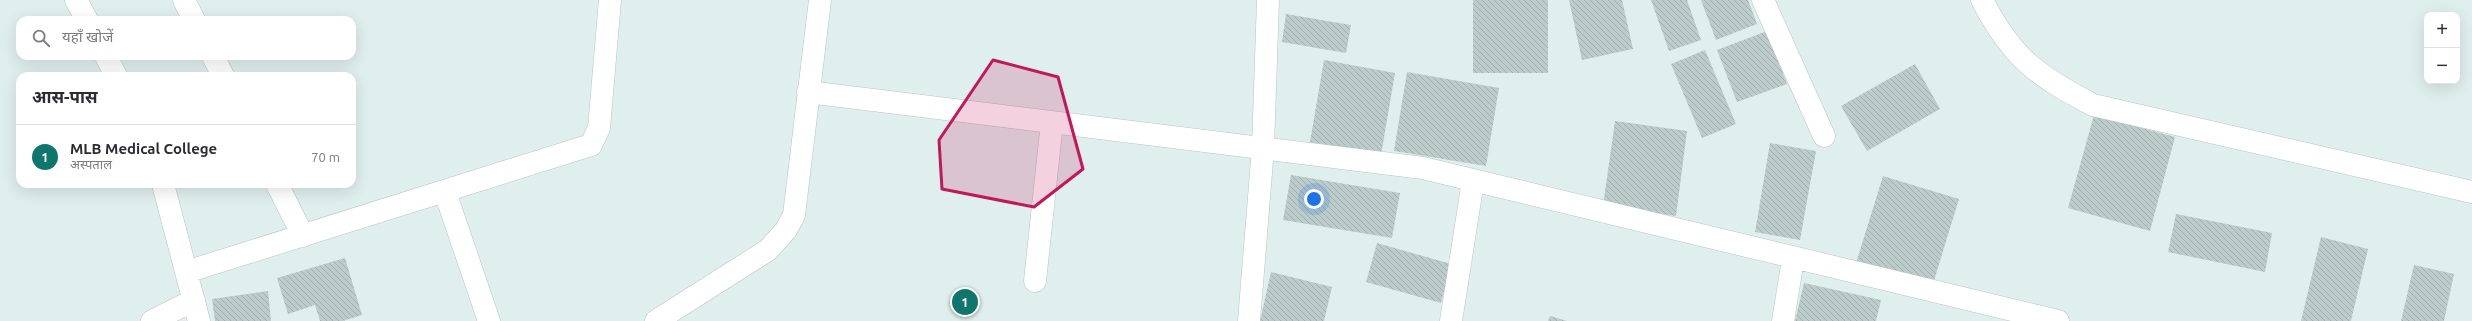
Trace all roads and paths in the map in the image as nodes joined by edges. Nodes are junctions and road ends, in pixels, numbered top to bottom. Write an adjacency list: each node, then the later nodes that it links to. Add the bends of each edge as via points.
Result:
1 (76, 0): 8 (street)
2 (184, 0): 9 (street)
3 (610, 0): 21 (street, via 599,128 591,144)
4 (820, 0): 14 (street)
5 (1268, 0): 17 (street)
6 (1763, 0): 16 (street)
7 (1985, 1): 22 (street, via 1997,29 2021,59 2055,85 2093,105)
8 (85, 16)
9 (192, 16)
10 (108, 60): 12 (street)
11 (214, 60): 13 (street)
12 (114, 72)
13 (221, 72)
14 (808, 92): 15 (street); 30 (street, via 794,214 786,230 768,250)
15 (1052, 122): 17 (street); 26 (street)
16 (1824, 136)
17 (1263, 148): 18 (street, via 1423,168); 31 (street)
18 (1473, 181): 24 (street); 32 (street)
19 (164, 188): 25 (street)
20 (279, 188): 23 (street)
21 (445, 192): 23 (street); 29 (street)
22 (2472, 192)
23 (304, 236): 25 (street)
24 (1792, 259): 33 (street); 34 (street)
25 (186, 272): 27 (street)
26 (1035, 281)
27 (197, 311): 28 (street)
28 (152, 321)
29 (489, 321)
30 (656, 321)
31 (1249, 321)
32 (1451, 321)
33 (1783, 321)
34 (2058, 321)

